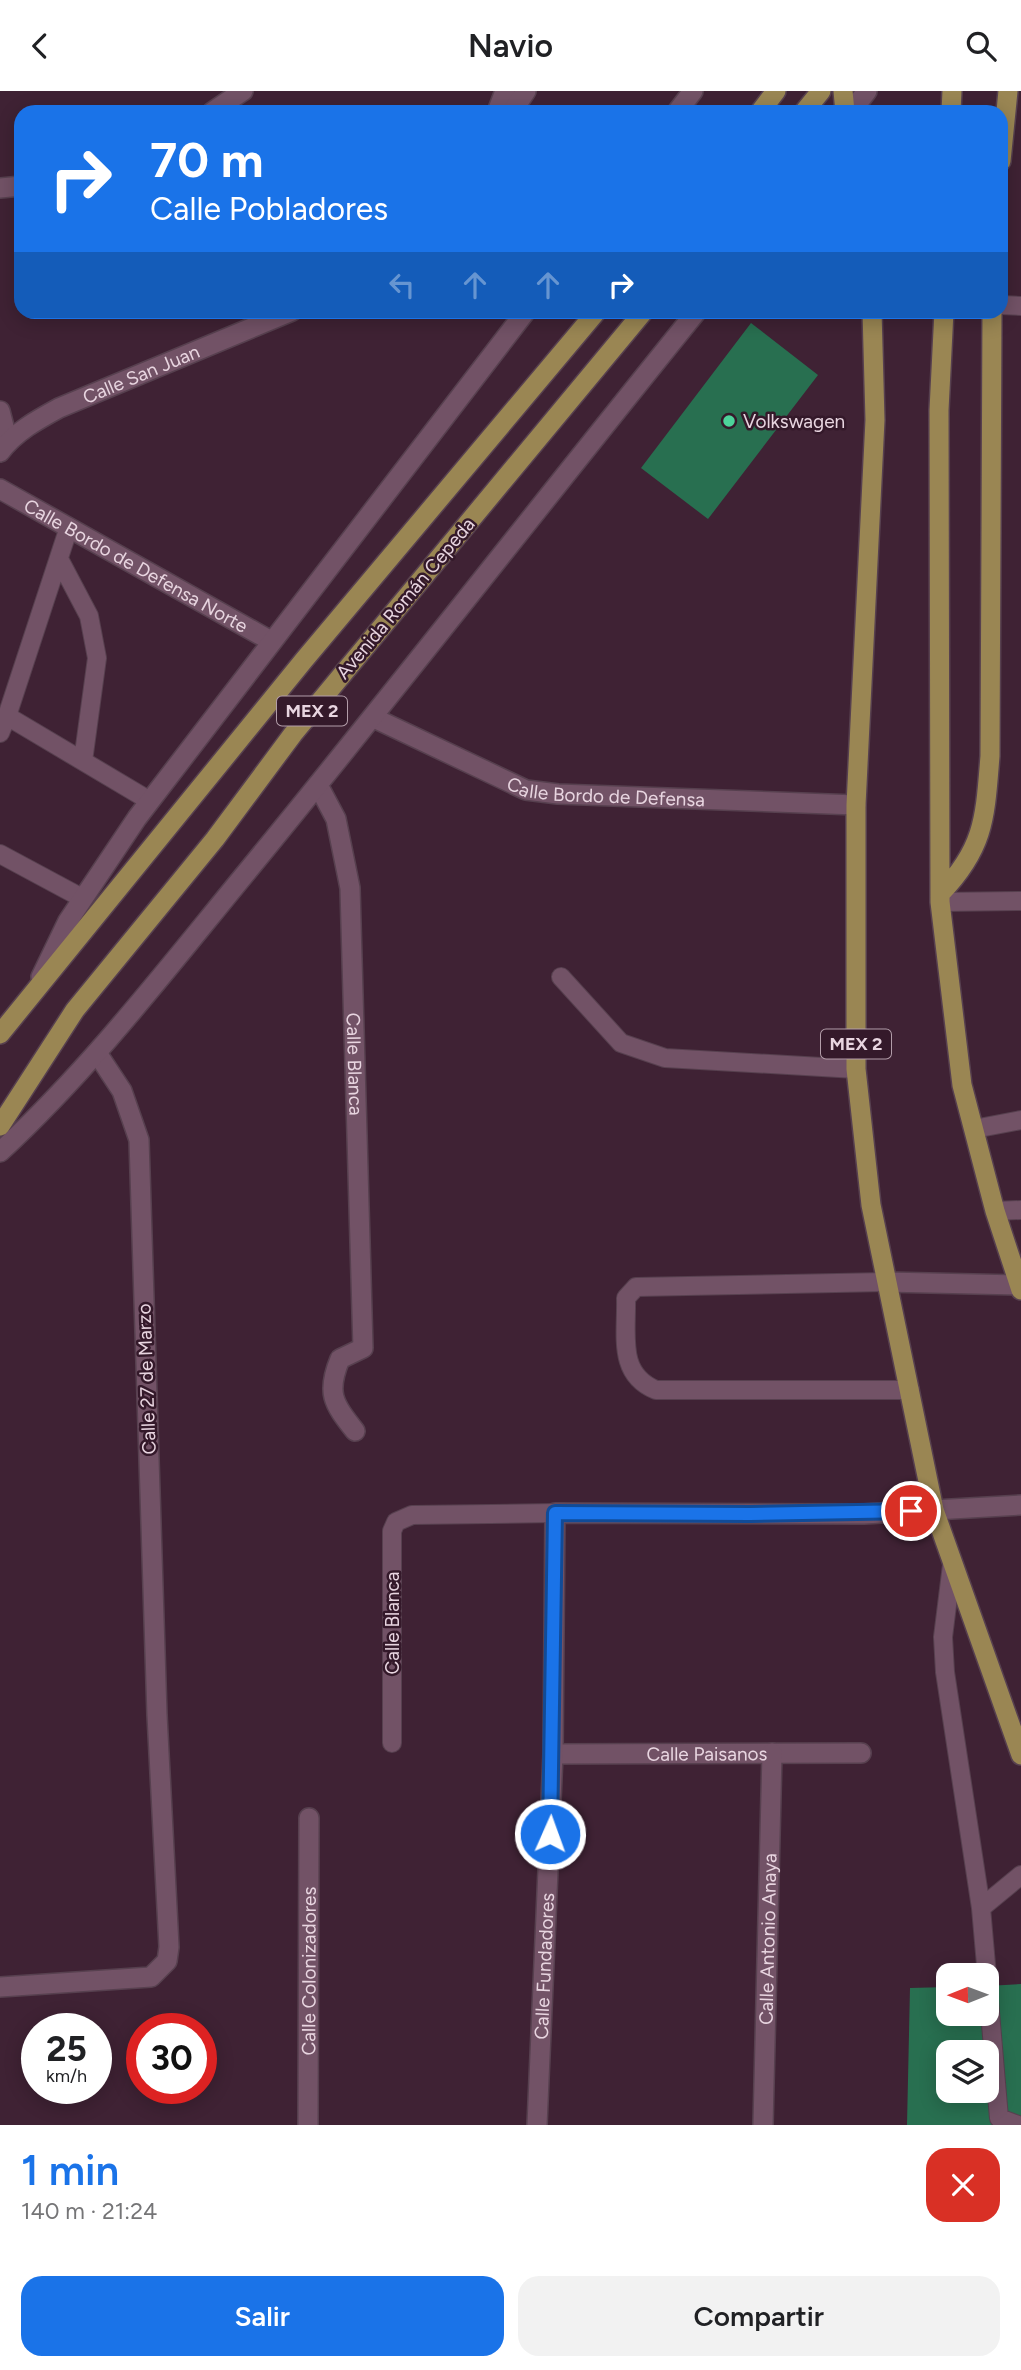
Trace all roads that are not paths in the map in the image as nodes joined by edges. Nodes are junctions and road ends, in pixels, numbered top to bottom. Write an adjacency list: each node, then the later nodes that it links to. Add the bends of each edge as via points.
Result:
1 (243, 91): 6 (street)
2 (693, 91): 7 (street)
3 (776, 91): 8 (main road)
4 (821, 91): 9 (main road)
5 (867, 91): 10 (street)
6 (222, 105)
7 (682, 105)
8 (765, 105)
9 (810, 105)
10 (854, 105)
11 (273, 319): 20 (street, Calle San Juan, via 59,408)
12 (520, 319): 24 (street, MEX 2)
13 (590, 319): 36 (main road, Avenida Román Cepeda / MEX 2)
14 (637, 319): 41 (main road, Avenida Román Cepeda / MEX 2, via 293,734 215,839 75,1010)
15 (691, 319): 25 (street, MEX 2)
16 (872, 319): 30 (main road, MEX 2, via 876,420)
17 (944, 319): 33 (main road, via 939,409)
18 (992, 319): 33 (main road, via 986,802 971,856)
19 (0, 411): 20 (street)
20 (4, 447)
21 (0, 489): 22 (street, Calle Bordo de Defensa Norte)
22 (69, 527): 23 (lane); 24 (street, Calle Bordo de Defensa Norte)
23 (59, 559): 26 (lane); 27 (lane, via 89,616 97,658)
24 (271, 641): 29 (street, MEX 2)
25 (374, 718): 28 (street, MEX 2); 30 (street, Calle Bordo de Defensa, via 526,790)
26 (4, 724): 27 (lane)
27 (83, 761): 29 (lane)
28 (318, 785): 38 (street, MEX 2); 49 (street, Calle Blanca, via 336,819 349,888 363,1348 340,1359 331,1382 335,1405)
29 (150, 801): 32 (street, MEX 2)
30 (856, 805): 39 (main road, MEX 2)
31 (0, 854): 32 (lane)
32 (82, 898): 36 (street, MEX 2)
33 (940, 898): 34 (lane); 42 (main road, via 962,1085)
34 (1021, 901)
35 (561, 977): 39 (lane, via 621,1043 664,1058)
36 (39, 983): 37 (main road, Avenida Román Cepeda / MEX 2)
37 (0, 1034)
38 (97, 1053): 43 (street, MEX 2); 63 (street, Calle 27 de Marzo, via 122,1091 139,1140 167,1961 151,1977)
39 (856, 1069): 46 (main road, MEX 2, via 871,1205)
40 (1021, 1121): 42 (lane)
41 (0, 1126)
42 (974, 1129): 45 (main road)
43 (0, 1151)
44 (1021, 1210): 45 (lane)
45 (995, 1211): 47 (main road)
46 (886, 1282): 47 (street); 48 (main road, MEX 2); 48 (lane, via 636,1287 626,1298 629,1368 639,1383 656,1390)
47 (1020, 1287)
48 (910, 1390): 51 (main road, MEX 2)
49 (355, 1431)
50 (1021, 1505): 51 (street)
51 (934, 1510): 52 (street); 53 (main road, MEX 2)
52 (555, 1513): 54 (lane, Calle Blanca, via 412,1515 396,1522 392,1531); 57 (street, Calle Fundadores)
53 (952, 1565): 58 (main road, MEX 2); 61 (lane, via 943,1637 945,1672)
54 (392, 1743)
55 (772, 1753): 56 (street, Calle Paisanos); 57 (street, Calle Paisanos); 67 (street, Calle Antonio Anaya)
56 (861, 1753)
57 (553, 1754): 66 (street, Calle Fundadores)
58 (1021, 1755)
59 (309, 1818): 65 (street, Calle Colonizadores)
60 (1021, 1875): 61 (lane)
61 (981, 1908): 62 (lane)
62 (986, 1963)
63 (0, 1987)
64 (991, 2027): 68 (lane, via 999,2118)
65 (309, 2125)
66 (537, 2125)
67 (763, 2125)
68 (1018, 2125)

